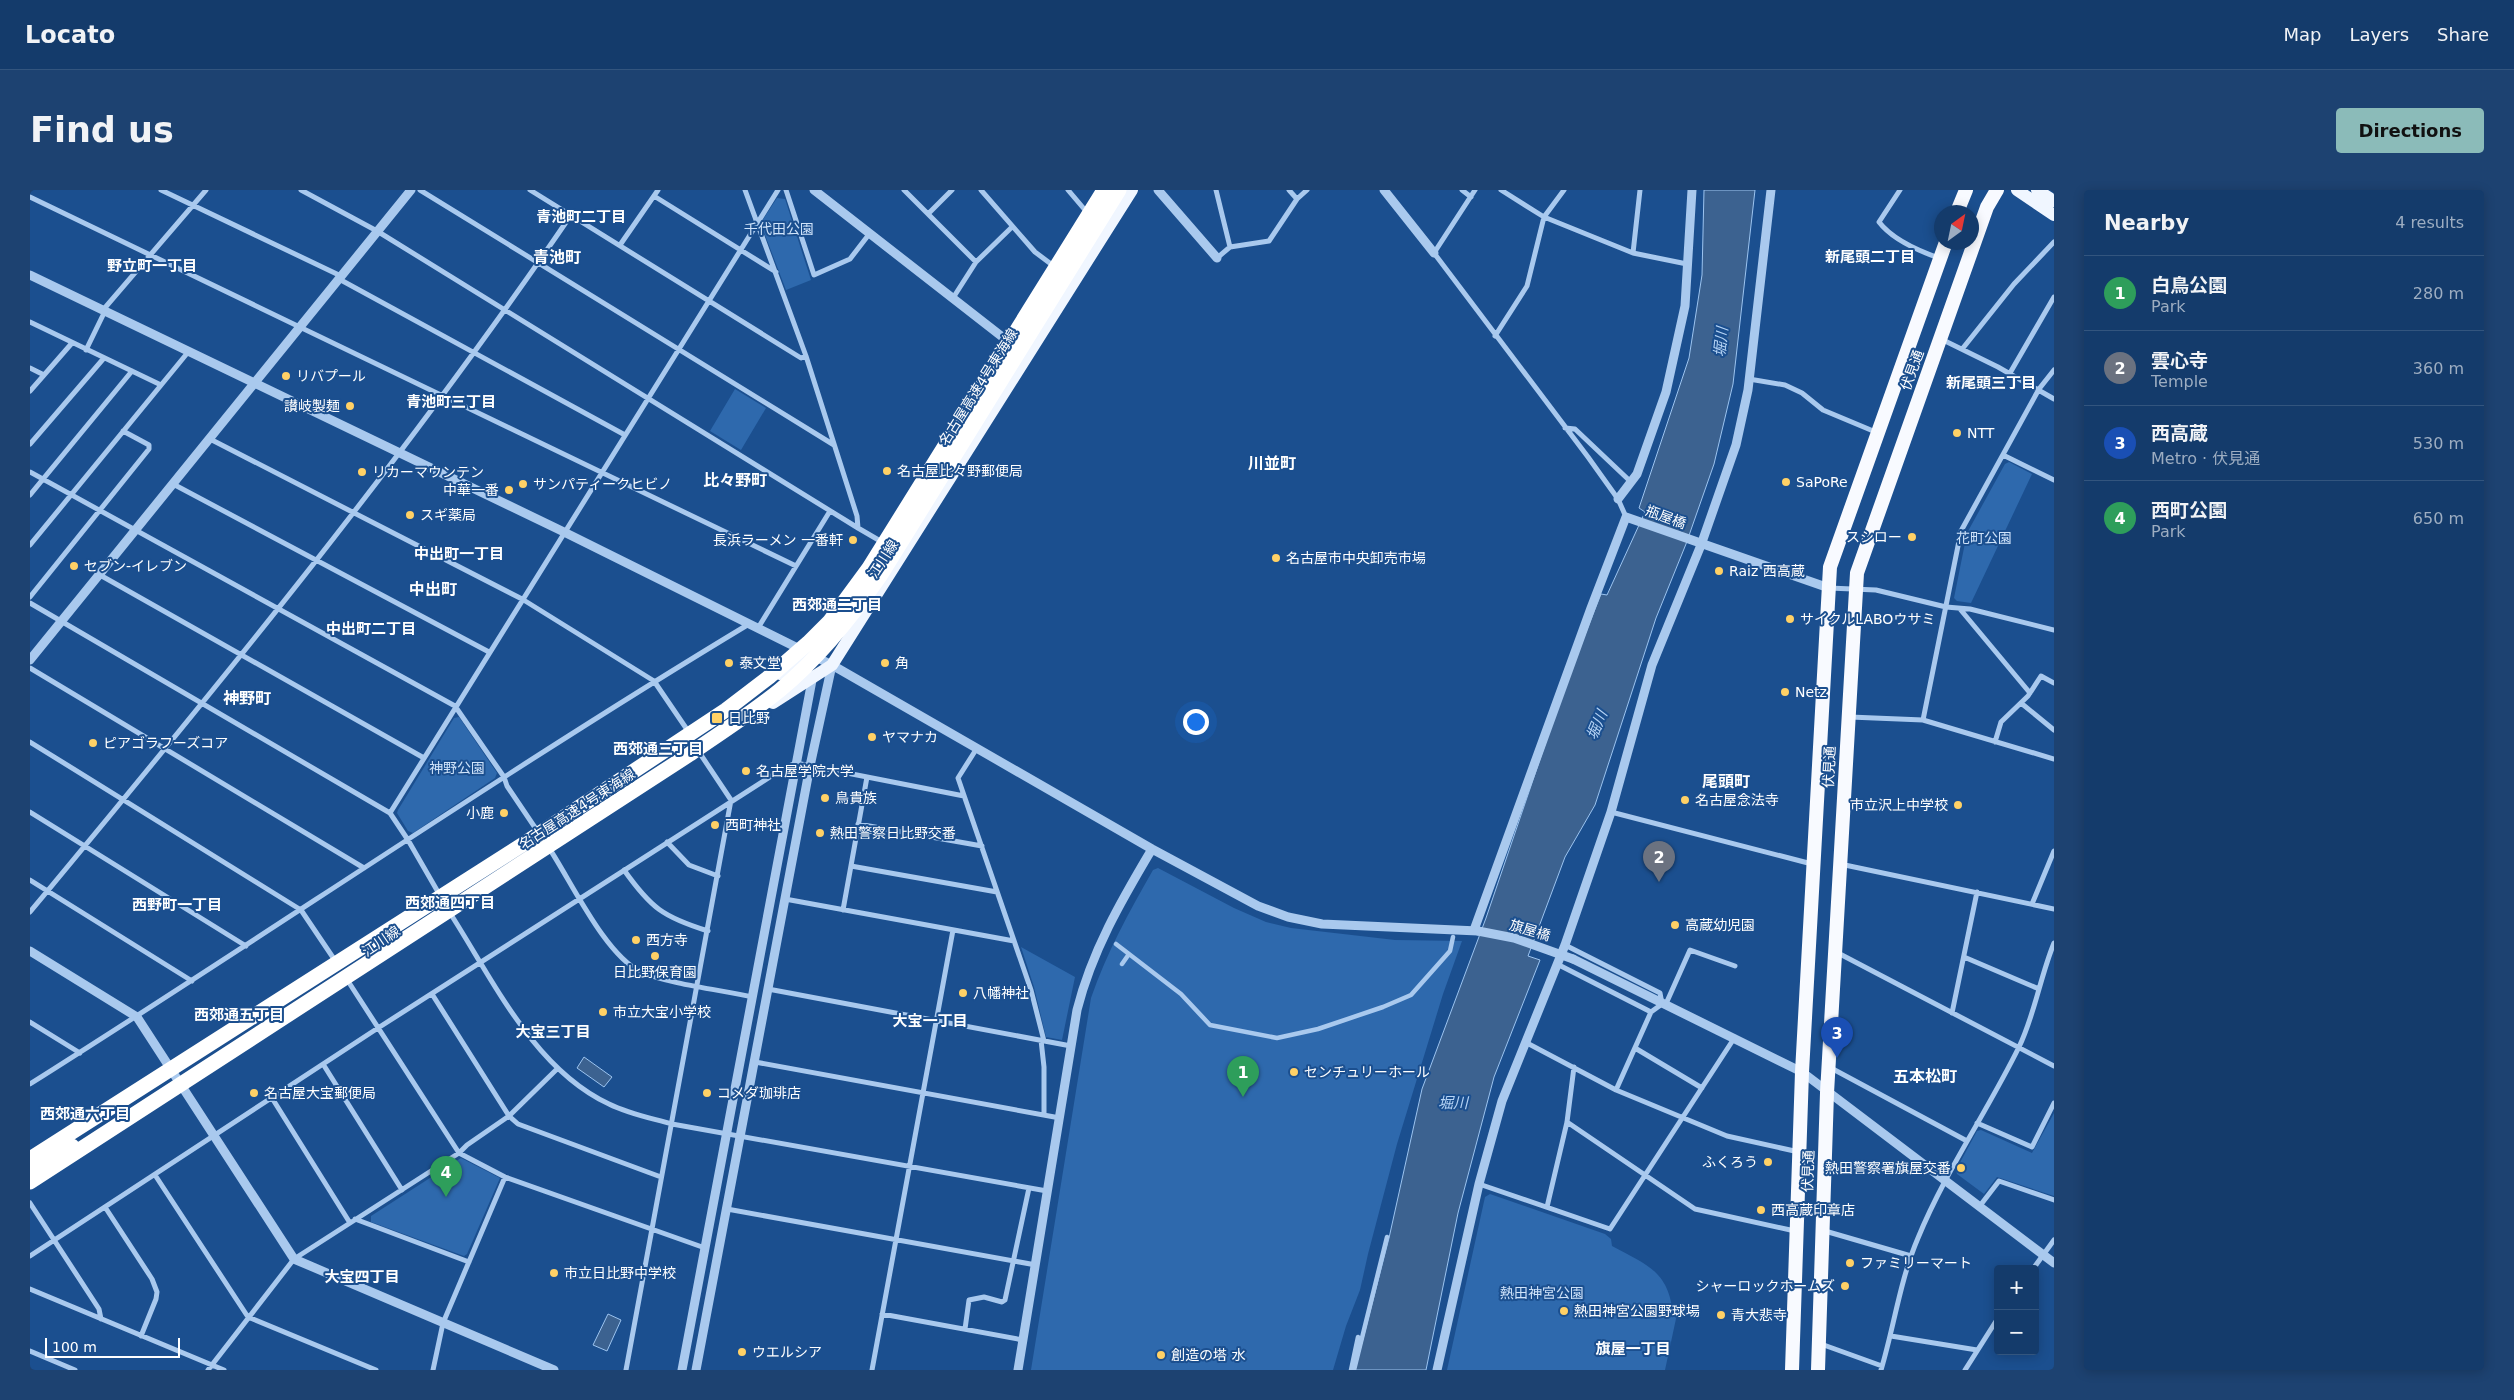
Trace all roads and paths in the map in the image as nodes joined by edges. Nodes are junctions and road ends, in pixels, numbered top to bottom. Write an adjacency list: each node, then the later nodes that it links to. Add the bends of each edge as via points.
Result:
1 (161, 190): 43 (street)
2 (206, 190): 43 (street)
3 (302, 190): 51 (street)
4 (411, 190): 51 (street)
5 (420, 190): 64 (street)
6 (530, 190): 46 (street)
7 (658, 190): 37 (street)
8 (745, 190): 49 (street)
9 (778, 190): 49 (street)
10 (786, 190): 52 (street, via 814,275 850,259)
11 (814, 190): 52 (street)
12 (904, 190): 45 (street)
13 (952, 190): 45 (street)
14 (981, 190): 50 (street)
15 (1068, 190): 44 (street)
16 (1097, 190): 44 (main road, 江川線)
17 (1104, 190): 190 (highway, 名古屋高速4号東海線, bridge, via 869,568 830,621 788,662 726,710)
18 (1119, 190): 268 (highway, 名古屋高速4号東海線, bridge, via 880,576 841,630 800,673 690,754)
19 (1132, 190): 147 (main road, 江川線)
20 (1158, 190): 61 (street)
21 (1216, 190): 55 (street)
22 (1290, 190): 40 (street)
23 (1308, 190): 40 (street)
24 (1384, 190): 58 (street)
25 (1462, 190): 39 (street)
26 (1475, 190): 39 (street)
27 (1501, 190): 48 (street)
28 (1564, 190): 48 (street)
29 (1640, 190): 59 (street)
30 (1692, 190): 66 (street)
31 (1771, 190): 93 (street)
32 (1900, 190): 62 (street, via 1879,222 1923,252)
33 (1966, 190): 42 (highway)
34 (1997, 190): 79 (highway, 伏見通, via 1987,207)
35 (2017, 190): 47 (main road)
36 (2038, 190): 41 (main road)
37 (654, 196): 54 (street); 56 (street)
38 (30, 197): 60 (street)
39 (1470, 197): 58 (street)
40 (1297, 199): 55 (street, via 1269,241)
41 (2054, 201)
42 (1960, 205)
43 (193, 206): 60 (street); 69 (street)
44 (1085, 210): 65 (main road, 江川線)
45 (928, 214): 63 (street)
46 (571, 215): 54 (street); 64 (street)
47 (2054, 215)
48 (1544, 217): 59 (street); 77 (street, via 1527,286)
49 (757, 223): 56 (street); 67 (street)
50 (1012, 226): 63 (street); 65 (street, via 1035,252)
51 (378, 231): 69 (street); 74 (street)
52 (870, 233): 71 (street)
53 (2054, 242): 81 (street, via 2014,284)
54 (620, 245): 72 (street)
55 (1230, 247): 61 (street)
56 (740, 249): 67 (street); 72 (street)
57 (1943, 250): 62 (highway, 伏見通)
58 (1434, 253): 77 (street)
59 (1634, 253): 66 (street)
60 (151, 254): 73 (street); 76 (street)
61 (1217, 258)
62 (1940, 259): 103 (highway, 伏見通)
63 (976, 262): 71 (street)
64 (538, 263): 74 (street); 82 (street)
65 (1051, 264): 78 (main road, 江川線)
66 (1687, 264): 114 (street, via 1685,306 1666,392)
67 (776, 272): 86 (street)
68 (30, 275): 73 (street, 旗屋橋)
69 (340, 277): 76 (street); 85 (street)
70 (2054, 297): 91 (street)
71 (953, 298): 78 (street)
72 (709, 300): 82 (street); 86 (street, via 801,358)
73 (104, 311): 83 (street); 84 (street, 旗屋橋)
74 (506, 311): 85 (street); 99 (street)
75 (30, 322): 80 (street)
76 (300, 327): 94 (street); 98 (street)
77 (1495, 336): 101 (street)
78 (1005, 339): 126 (main road, 江川線)
79 (1940, 339): 81 (street); 133 (highway, 伏見通, via 1856,574)
80 (72, 343): 83 (street); 92 (street)
81 (1963, 348): 91 (street)
82 (678, 349): 99 (street); 107 (street)
83 (86, 350): 87 (street)
84 (189, 351): 94 (street, 旗屋橋); 95 (street)
85 (475, 352): 98 (street); 104 (street)
86 (806, 356): 107 (street)
87 (104, 358): 90 (street); 106 (street)
88 (30, 368): 92 (street)
89 (2054, 370): 96 (street)
90 (132, 371): 95 (street); 112 (street)
91 (2010, 373): 96 (street)
92 (44, 375): 97 (street)
93 (1749, 379): 103 (street, via 1784,385 1802,393 1823,410); 127 (street, via 1736,445)
94 (255, 383): 105 (street); 108 (street, 旗屋橋)
95 (161, 385): 102 (street)
96 (2039, 389): 100 (street); 109 (street)
97 (30, 391)
98 (443, 395): 108 (street); 111 (street)
99 (647, 399): 104 (street); 121 (street)
100 (2054, 399)
101 (1565, 428): 114 (street, via 1575,429); 118 (street)
102 (124, 431): 117 (street); 119 (street, via 149,445 149,449)
103 (1878, 433): 132 (highway, 伏見通, via 1830,567)
104 (625, 435): 111 (street)
105 (210, 439): 115 (street); 120 (street)
106 (30, 444)
107 (834, 445): 123 (street)
108 (399, 453): 120 (street); 125 (street, 旗屋橋)
109 (2003, 455): 113 (street); 138 (street, via 1961,531)
110 (30, 472): 112 (street)
111 (602, 472): 125 (street); 130 (street)
112 (43, 479): 116 (street); 117 (street)
113 (2054, 480)
114 (1632, 482): 118 (street)
115 (173, 484): 124 (street); 129 (street)
116 (30, 495)
117 (72, 495): 119 (street); 128 (street)
118 (1618, 499): 122 (street)
119 (100, 510): 124 (street); 134 (street)
120 (353, 511): 129 (street); 135 (street)
121 (830, 511): 123 (street); 130 (street)
122 (1627, 518): 127 (street, 瓶屋橋); 208 (street, via 1587,617)
123 (858, 528): 126 (street)
124 (136, 530): 131 (street); 137 (street)
125 (564, 532): 135 (street); 141 (street, 旗屋橋)
126 (884, 544): 145 (main road, 江川線)
127 (1698, 544): 132 (street, 瓶屋橋); 175 (street, via 1652,665)
128 (30, 546)
129 (315, 559): 137 (street); 143 (street)
130 (796, 566): 141 (street)
131 (100, 575): 140 (street); 144 (street)
132 (1829, 588): 133 (street); 186 (highway, 伏見通)
133 (1855, 590): 138 (street, via 1876,590); 156 (highway, 伏見通)
134 (30, 597)
135 (522, 599): 143 (street); 150 (street)
136 (30, 603): 140 (street)
137 (278, 607): 144 (street); 155 (street)
138 (1946, 607): 139 (street); 157 (street)
139 (1960, 608): 142 (street); 152 (street)
140 (62, 622): 146 (street); 154 (street)
141 (754, 626): 145 (street, 旗屋橋); 150 (street)
142 (2054, 630)
143 (489, 652): 155 (street)
144 (240, 654): 154 (street); 165 (street)
145 (811, 655): 147 (street, 旗屋橋); 149 (street); 159 (main road, 江川線)
146 (30, 660)
147 (832, 665): 149 (main road, 江川線); 162 (street, 旗屋橋); 168 (street)
148 (30, 668): 163 (street)
149 (813, 676): 164 (main road, 江川線); 167 (street)
150 (654, 681): 159 (street); 169 (street)
151 (2054, 683): 152 (street, via 2041,676)
152 (2030, 693): 153 (street)
153 (2021, 703): 158 (street); 161 (street, via 2001,722)
154 (201, 704): 163 (street); 176 (street)
155 (455, 706): 165 (street); 169 (street)
156 (1848, 717): 157 (street); 187 (highway, 伏見通)
157 (1922, 720): 161 (street)
158 (2054, 730)
159 (688, 731): 178 (main road, 江川線)
160 (30, 742): 172 (street)
161 (1995, 742): 166 (street)
162 (977, 748): 171 (street, via 958,778); 184 (street, 旗屋橋)
163 (164, 749): 172 (street); 189 (street)
164 (699, 752): 173 (street); 182 (main road, 江川線)
165 (424, 758): 176 (street)
166 (2054, 759)
167 (796, 763): 168 (street); 173 (street, via 738,799); 230 (street)
168 (810, 766): 170 (street); 199 (street)
169 (504, 777): 178 (street); 179 (street)
170 (867, 777): 171 (street); 177 (street)
171 (964, 796): 183 (street)
172 (124, 800): 181 (street); 202 (street)
173 (731, 800): 180 (street); 192 (street)
174 (30, 812): 181 (street)
175 (1611, 812): 186 (street); 213 (street)
176 (390, 813): 179 (street)
177 (858, 824): 183 (street); 188 (street)
178 (538, 833): 195 (main road, 江川線)
179 (408, 840): 189 (street); 195 (street)
180 (667, 842): 191 (street); 192 (street, via 689,865)
181 (85, 846): 194 (street); 214 (street)
182 (548, 846): 198 (street); 205 (main road, 江川線)
183 (982, 846): 196 (street)
184 (1152, 849): 208 (street, 旗屋橋, via 1233,894 1288,917 1352,926); 241 (street, via 1115,911 1094,956 1082,988)
185 (2054, 851): 200 (street)
186 (1813, 864): 252 (highway, 伏見通)
187 (1840, 864): 197 (street); 216 (highway, 伏見通)
188 (851, 866): 196 (street); 203 (street)
189 (364, 868): 202 (street)
190 (483, 869): 276 (highway, 名古屋高速4号東海線, bridge); 277 (highway, via 478,881 321,985 116,1116 89,1127)
191 (624, 870): 198 (street); 207 (street, via 642,896 659,911 675,921)
192 (718, 876): 207 (street)
193 (30, 880): 194 (street)
194 (47, 891): 204 (street); 225 (street)
195 (438, 892): 220 (main road, 江川線)
196 (997, 892): 210 (street)
197 (1978, 892): 200 (street); 218 (street)
198 (580, 898): 219 (street); 226 (street, via 616,951 632,966 648,974)
199 (785, 899): 203 (street); 227 (street)
200 (2032, 904): 201 (street)
201 (2054, 909)
202 (301, 910): 214 (street); 220 (street)
203 (843, 910): 206 (street)
204 (30, 912)
205 (450, 913): 219 (street); 224 (main road, 江川線)
206 (953, 930): 210 (street); 235 (street)
207 (708, 931): 226 (street)
208 (1476, 931): 231 (street, 旗屋橋, bridge, via 1514,938 1573,959)
209 (1453, 937): 217 (street, via 1450,951 1411,995 1318,1029 1277,1038 1210,1025 1181,994)
210 (1014, 941): 238 (street, via 1031,990)
211 (2054, 943): 228 (street)
212 (1116, 944): 217 (street)
213 (1565, 945): 222 (street); 231 (street, via 1660,993)
214 (246, 946): 225 (street)
215 (30, 950): 234 (street)
216 (1835, 951): 233 (street); 248 (highway, 伏見通)
217 (1129, 954): 221 (street)
218 (1964, 957): 228 (street); 233 (street)
219 (482, 962): 229 (street); 251 (street, via 527,1035)
220 (336, 963): 246 (main road, 江川線)
221 (1122, 964)
222 (1557, 964): 232 (street); 240 (street)
223 (1735, 966): 231 (street, via 1690,950)
224 (345, 977): 237 (street); 255 (main road, 江川線)
225 (192, 981): 234 (street)
226 (698, 986): 230 (street); 267 (street)
227 (768, 989): 235 (street); 245 (street)
228 (2039, 990): 243 (street, via 2032,1017)
229 (432, 994): 237 (street); 262 (street)
230 (752, 997): 269 (street)
231 (1663, 1005): 232 (street); 239 (street, 旗屋橋)
232 (1651, 1012): 242 (street)
233 (1952, 1013): 243 (street)
234 (137, 1017): 244 (street); 246 (street)
235 (938, 1021): 238 (street); 258 (street)
236 (30, 1022): 244 (street)
237 (378, 1028): 247 (street); 275 (street)
238 (1042, 1040): 241 (street); 261 (street)
239 (1733, 1040): 252 (street, 旗屋橋); 254 (street)
240 (1525, 1042): 250 (street); 286 (street, via 1502,1101)
241 (1071, 1046): 263 (street)
242 (1635, 1048): 254 (street); 256 (street)
243 (2018, 1048): 249 (street); 266 (street)
244 (80, 1053): 253 (street)
245 (754, 1062): 258 (street); 270 (street)
246 (168, 1063): 255 (street); 273 (main road, 江川線)
247 (323, 1064): 259 (street); 289 (street)
248 (1829, 1066): 257 (highway, 伏見通); 272 (street)
249 (2054, 1066)
250 (1574, 1068): 256 (street); 265 (street)
251 (558, 1069): 262 (street); 267 (street, via 608,1104)
252 (1802, 1072): 257 (street, 旗屋橋); 274 (highway, 伏見通)
253 (30, 1084)
254 (1702, 1088): 264 (street)
255 (183, 1090): 271 (street); 288 (main road, 江川線)
256 (1616, 1090): 264 (street)
257 (1827, 1092): 285 (street, 旗屋橋); 299 (highway, 伏見通)
258 (923, 1093): 261 (street); 278 (street)
259 (272, 1098): 271 (street); 297 (street)
260 (2054, 1103): 266 (street, via 2032,1147)
261 (1044, 1115): 263 (street)
262 (509, 1116): 275 (street); 283 (street, via 526,1129)
263 (1060, 1118): 290 (street)
264 (1683, 1118): 274 (street, via 1727,1136); 281 (street)
265 (1567, 1122): 281 (street); 294 (street)
266 (1977, 1123): 272 (street)
267 (672, 1124): 269 (street); 283 (street)
268 (108, 1133): 279 (highway, via 94,1133); 284 (highway, 名古屋高速4号東海線, bridge)
269 (728, 1134): 270 (street); 305 (street)
270 (740, 1135): 278 (street); 296 (street)
271 (215, 1136): 280 (street); 309 (street)
272 (1967, 1141): 285 (street)
273 (30, 1151)
274 (1800, 1152): 300 (highway, 伏見通)
275 (459, 1153): 282 (street); 289 (street)
276 (30, 1159)
277 (30, 1166)
278 (909, 1166): 287 (street); 302 (street)
279 (30, 1172)
280 (155, 1174): 293 (street); 317 (street)
281 (1646, 1175): 294 (street, via 1610,1229); 300 (street, via 1695,1209)
282 (505, 1177): 298 (street); 311 (street)
283 (661, 1177): 298 (street)
284 (30, 1182)
285 (1944, 1182): 295 (street, 旗屋橋); 308 (street)
286 (1479, 1184): 294 (street); 343 (street)
287 (1028, 1188): 290 (street); 310 (street)
288 (30, 1189)
289 (402, 1190): 297 (street)
290 (1047, 1191): 313 (street)
291 (2054, 1200): 295 (street, via 1999,1181)
292 (30, 1203): 304 (street)
293 (105, 1207): 304 (street); 322 (street, via 152,1279 157,1292)
294 (1547, 1207)
295 (1979, 1208): 306 (street, 旗屋橋)
296 (727, 1209): 302 (street); 338 (street)
297 (353, 1221): 309 (street); 311 (street)
298 (652, 1228): 305 (street); 336 (street)
299 (1823, 1230): 308 (street); 326 (highway, 伏見通)
300 (1798, 1232): 344 (highway, 伏見通)
301 (1387, 1237): 342 (street)
302 (895, 1240): 310 (street); 316 (street)
303 (2054, 1240): 306 (street)
304 (54, 1241): 307 (street); 318 (street, via 99,1309)
305 (705, 1248): 337 (street)
306 (2042, 1255): 312 (street, 旗屋橋); 314 (street)
307 (30, 1256)
308 (1911, 1256): 323 (street)
309 (294, 1259): 317 (street); 319 (street)
310 (1013, 1261): 313 (street); 321 (street, via 1005,1300 984,1297 969,1300)
311 (469, 1262): 319 (street)
312 (2054, 1263)
313 (1036, 1265): 325 (street)
314 (2036, 1265)
315 (30, 1289): 318 (street)
316 (882, 1314): 321 (street); 339 (street)
317 (248, 1317): 329 (street); 333 (street)
318 (101, 1319): 322 (street)
319 (443, 1323): 334 (street); 335 (street)
320 (1994, 1324): 327 (street)
321 (965, 1329): 325 (street)
322 (141, 1336): 329 (street)
323 (1891, 1336): 327 (street); 330 (street)
324 (1358, 1338): 341 (street)
325 (1023, 1340): 340 (street)
326 (1819, 1343): 330 (street); 345 (highway, 伏見通)
327 (1977, 1350): 346 (street)
328 (30, 1351): 331 (street)
329 (209, 1367): 332 (street)
330 (1881, 1368)
331 (75, 1370)
332 (224, 1370)
333 (376, 1370)
334 (433, 1370)
335 (554, 1370)
336 (626, 1370)
337 (682, 1370)
338 (696, 1370)
339 (872, 1370)
340 (1018, 1370)
341 (1350, 1370)
342 (1354, 1370)
343 (1437, 1370)
344 (1792, 1370)
345 (1818, 1370)
346 (1965, 1370)

